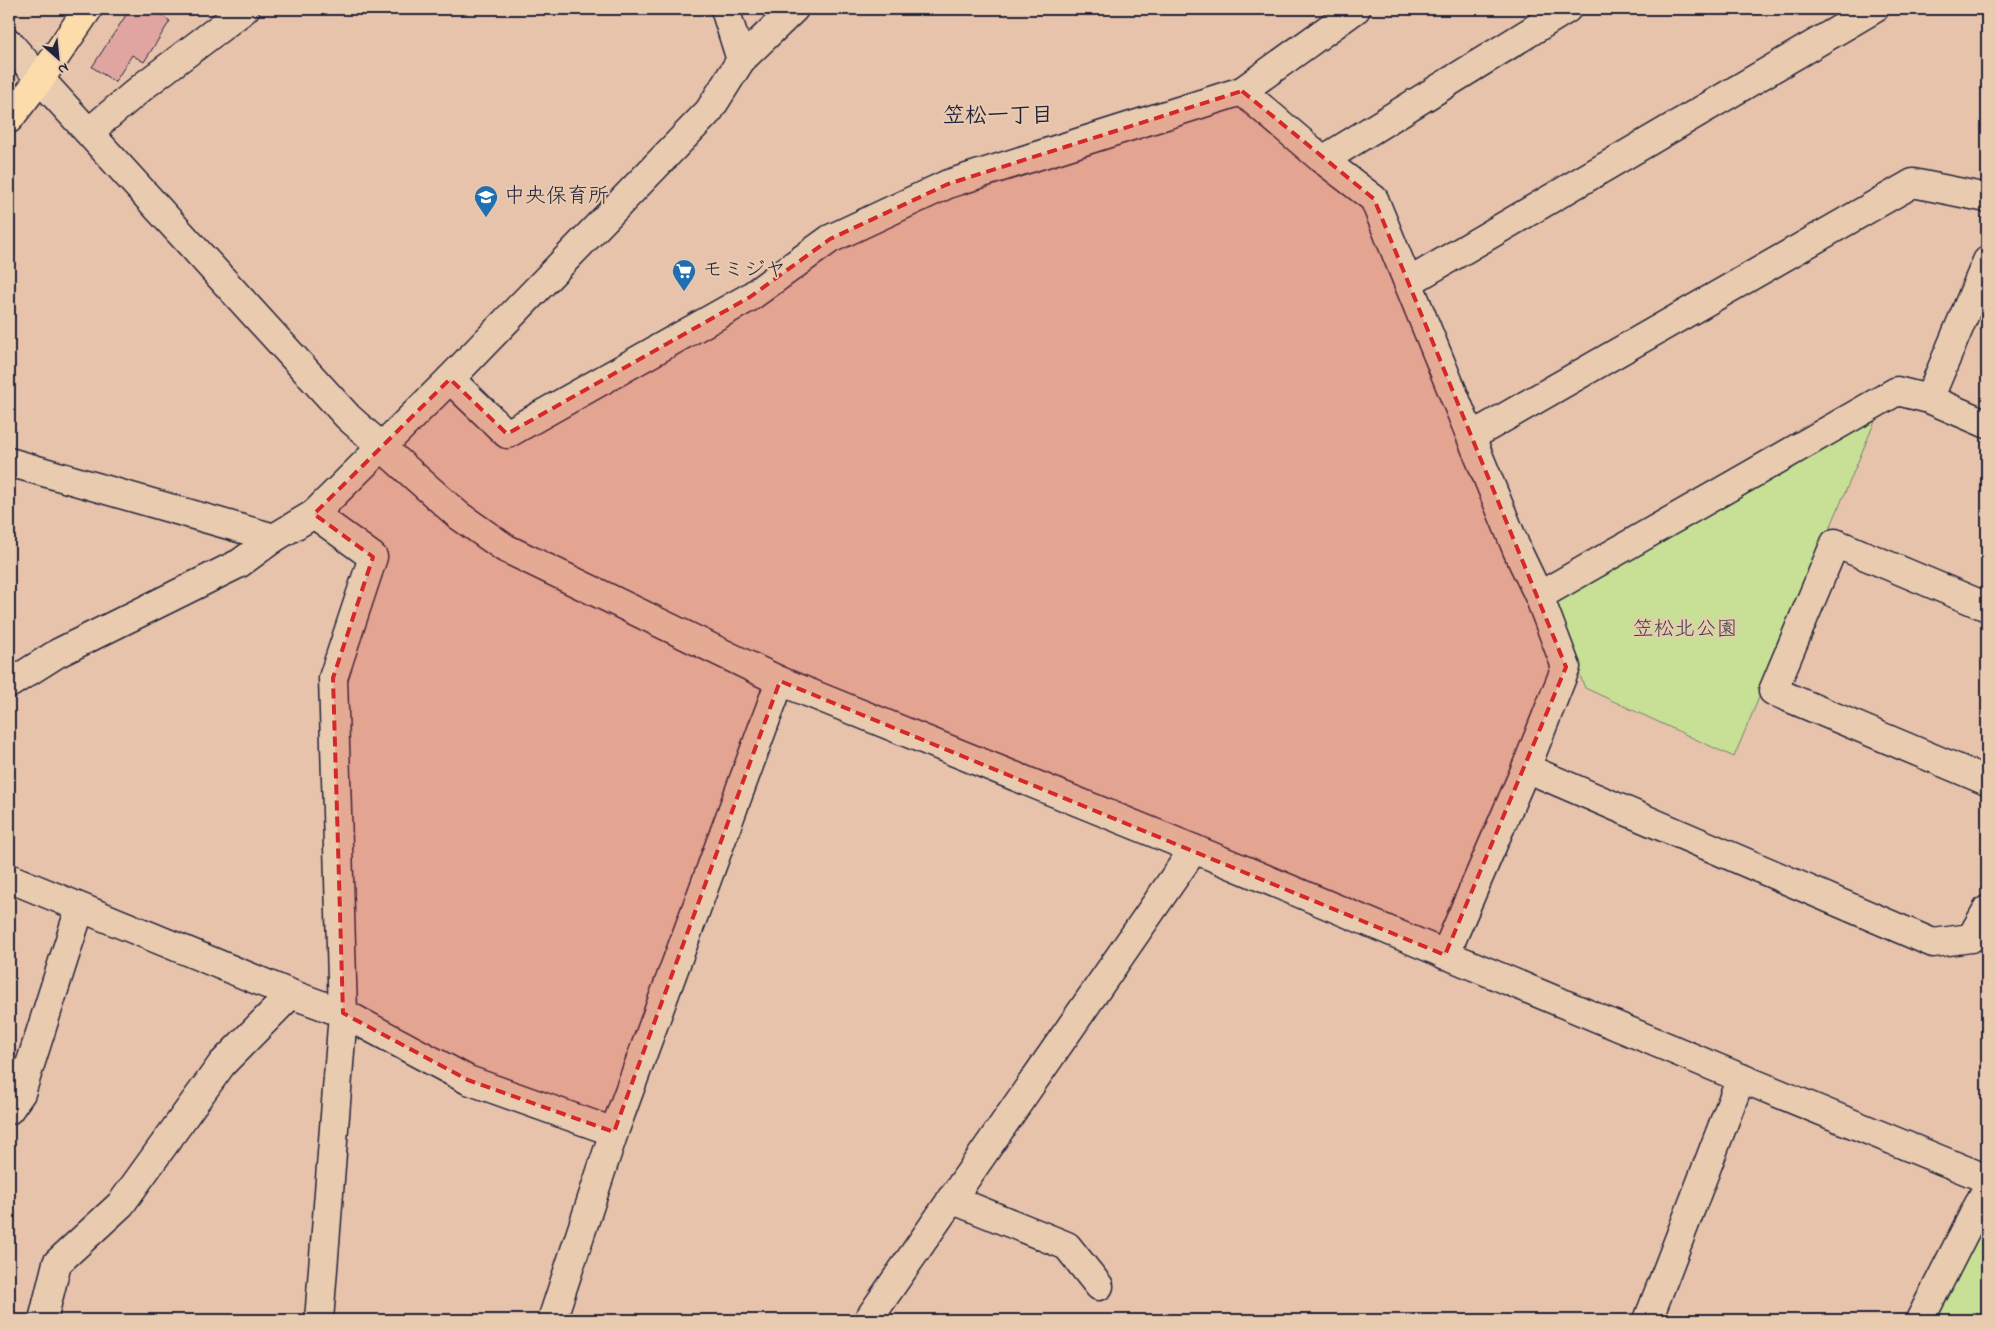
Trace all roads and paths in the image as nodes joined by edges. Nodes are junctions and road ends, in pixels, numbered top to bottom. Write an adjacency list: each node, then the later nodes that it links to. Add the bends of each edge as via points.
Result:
1 (88, 9): 10 (main road)
2 (245, 9): 13 (street)
3 (725, 9): 9 (street)
4 (794, 9): 9 (street)
5 (1356, 9): 11 (street)
6 (1567, 9): 14 (street)
7 (1874, 9): 17 (street)
8 (9, 43): 10 (street)
9 (741, 60): 18 (street, via 709,111)
10 (40, 79): 12 (main road); 13 (street)
11 (1245, 90): 14 (street); 18 (street, via 948,184 830,239 750,297 507,434)
12 (9, 120)
13 (89, 132): 22 (street, via 348,417)
14 (1323, 160): 17 (street, via 1374,199)
15 (1987, 198): 21 (street, via 1913,183)
16 (1987, 261): 19 (street)
17 (1409, 282): 21 (street)
18 (450, 379): 22 (street)
19 (1929, 399): 20 (street); 26 (street, via 1898,391)
20 (1987, 424)
21 (1472, 436): 26 (street, via 1517,550)
22 (381, 448): 24 (street); 28 (street, via 458,515 505,548)
23 (9, 462): 25 (street)
24 (314, 514): 25 (street); 38 (street, via 373,557 333,678)
25 (274, 538): 29 (street, via 240,563 58,653)
26 (1539, 596): 30 (street, via 1566,667)
27 (1987, 607): 31 (street, via 1835,543 1773,691)
28 (780, 681): 32 (street); 41 (street)
29 (9, 684)
30 (1526, 768): 35 (street, via 1933,943 1970,938); 36 (street)
31 (1987, 781)
32 (1194, 849): 36 (street); 44 (street)
33 (9, 878): 34 (street)
34 (80, 908): 37 (street); 40 (street, via 21,1093)
35 (1987, 910)
36 (1445, 955): 39 (street)
37 (291, 994): 38 (street); 46 (street, via 222,1064 122,1204 57,1263)
38 (343, 1013): 41 (street, via 468,1080); 47 (street)
39 (1741, 1078): 42 (street); 50 (street)
40 (9, 1110)
41 (614, 1132): 48 (street)
42 (1987, 1179)
43 (1987, 1188): 51 (street)
44 (951, 1199): 45 (street, via 1067,1246); 49 (street)
45 (1099, 1286)
46 (43, 1320)
47 (319, 1320)
48 (552, 1320)
49 (868, 1320)
50 (1648, 1320)
51 (1920, 1320)

